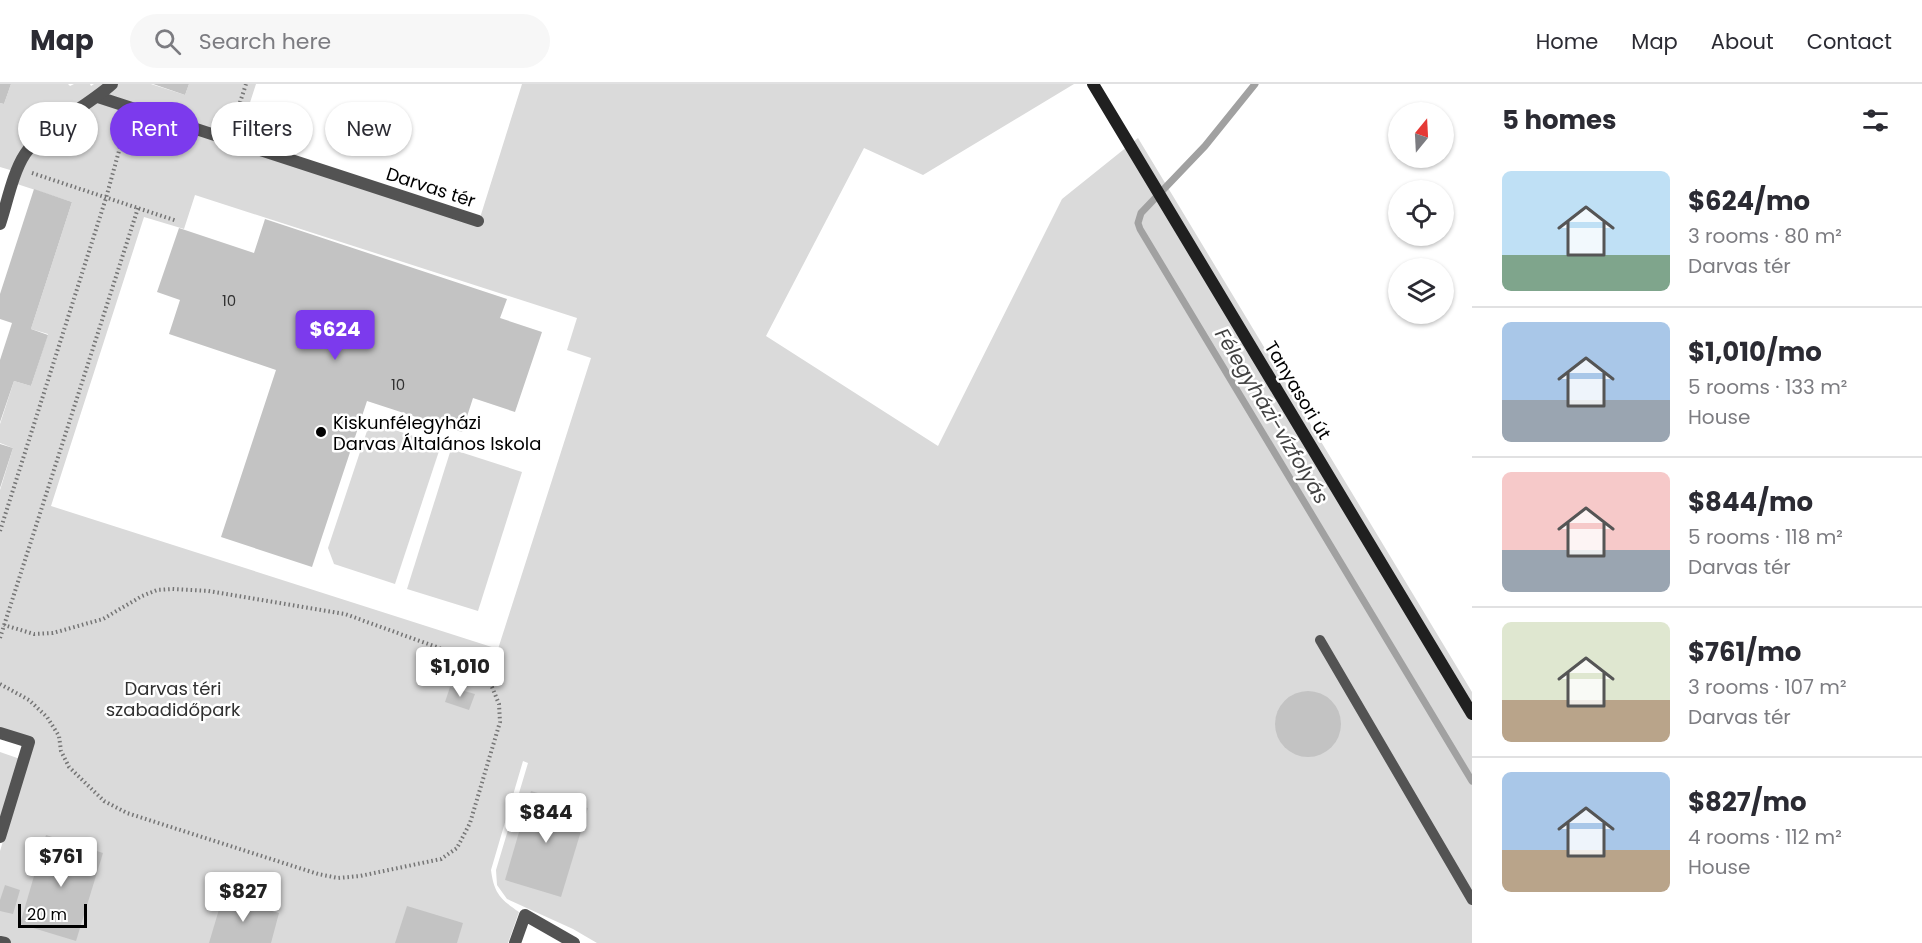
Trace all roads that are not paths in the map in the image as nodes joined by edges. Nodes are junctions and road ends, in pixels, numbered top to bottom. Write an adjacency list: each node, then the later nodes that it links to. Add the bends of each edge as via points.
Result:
1 (112, 84): 3 (street)
2 (1093, 84): 7 (street, Tanyasori út)
3 (98, 97): 4 (street, Darvas tér); 5 (street, via 24,154)
4 (478, 221)
5 (0, 224)
6 (1320, 640): 10 (lane)
7 (1472, 714)
8 (0, 733): 9 (street, via 29,742)
9 (0, 837)
10 (1472, 900)
11 (0, 942): 12 (street)
12 (5, 943)
13 (515, 943): 14 (street, via 525,915)
14 (574, 943)

